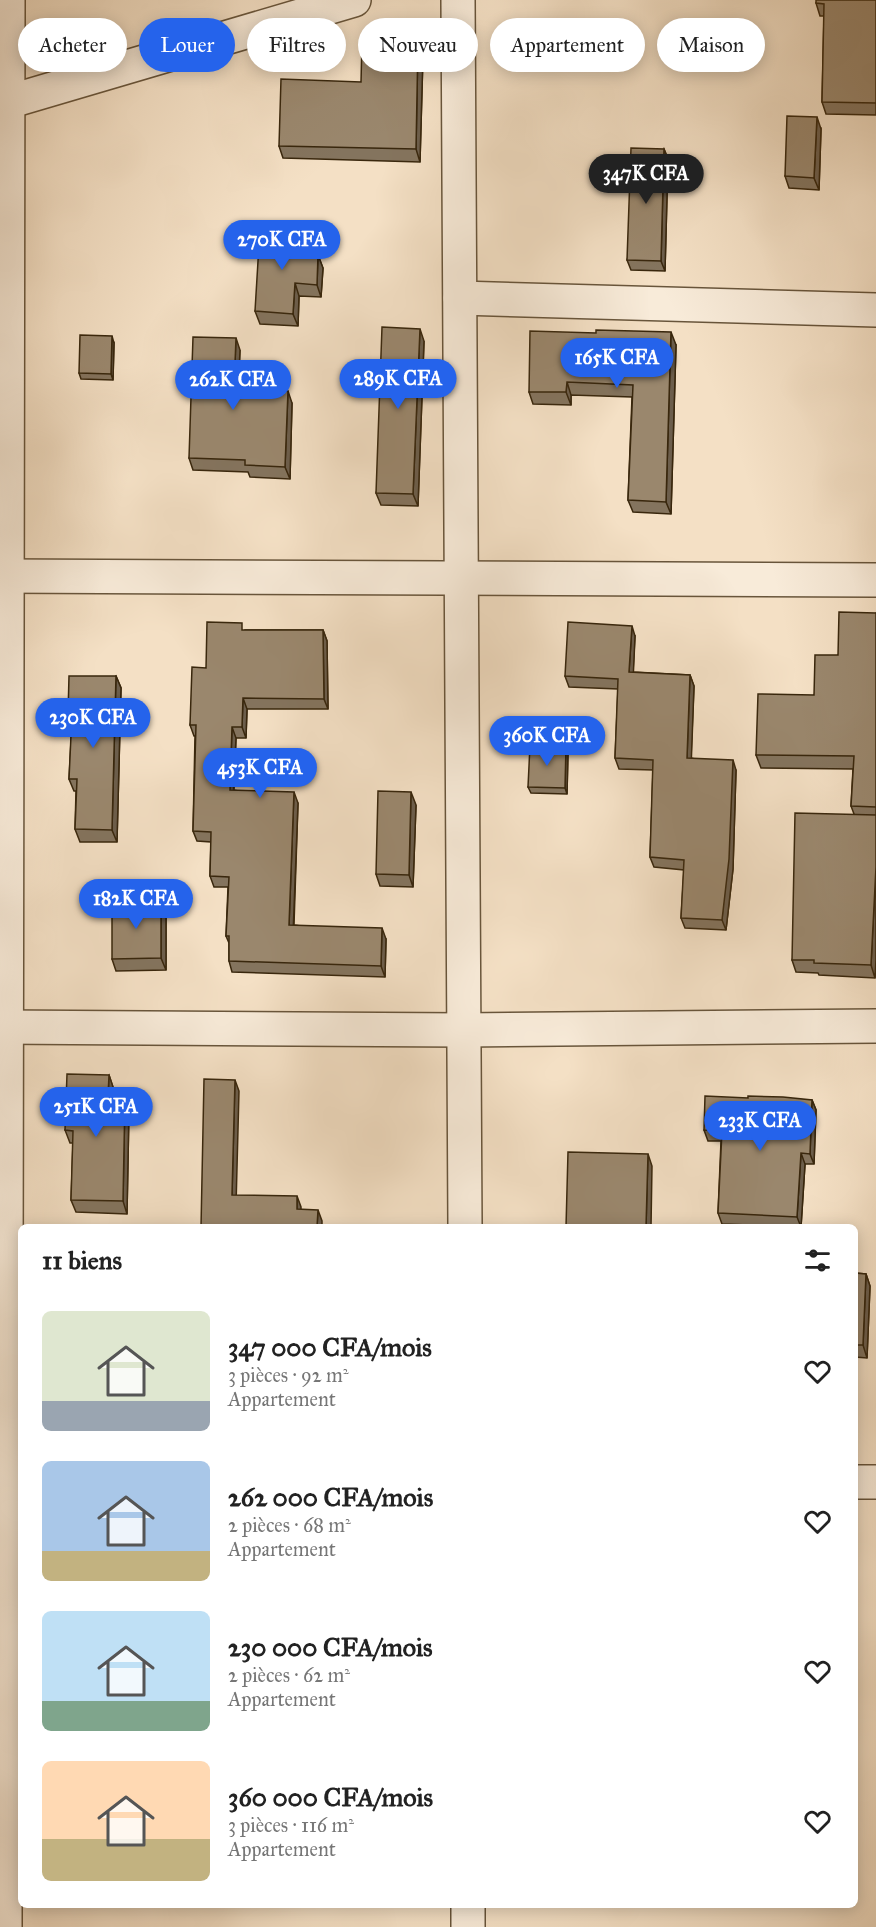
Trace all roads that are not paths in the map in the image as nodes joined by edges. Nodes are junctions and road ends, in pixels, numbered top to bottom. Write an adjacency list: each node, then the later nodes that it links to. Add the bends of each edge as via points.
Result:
1 (8, 0): 4 (street)
2 (354, 0): 4 (street)
3 (458, 0): 5 (street)
4 (4, 102): 7 (street)
5 (460, 298): 6 (street); 8 (street)
6 (876, 310)
7 (4, 576): 8 (street); 11 (street)
8 (462, 578): 9 (street); 12 (street)
9 (876, 580)
10 (876, 1026): 12 (street)
11 (3, 1027): 12 (street); 14 (street)
12 (464, 1030): 13 (street)
13 (465, 1224)
14 (9, 1479): 18 (street)
15 (858, 1482): 16 (street)
16 (876, 1482)
17 (468, 1908): 19 (street)
18 (5, 1927)
19 (468, 1927)

